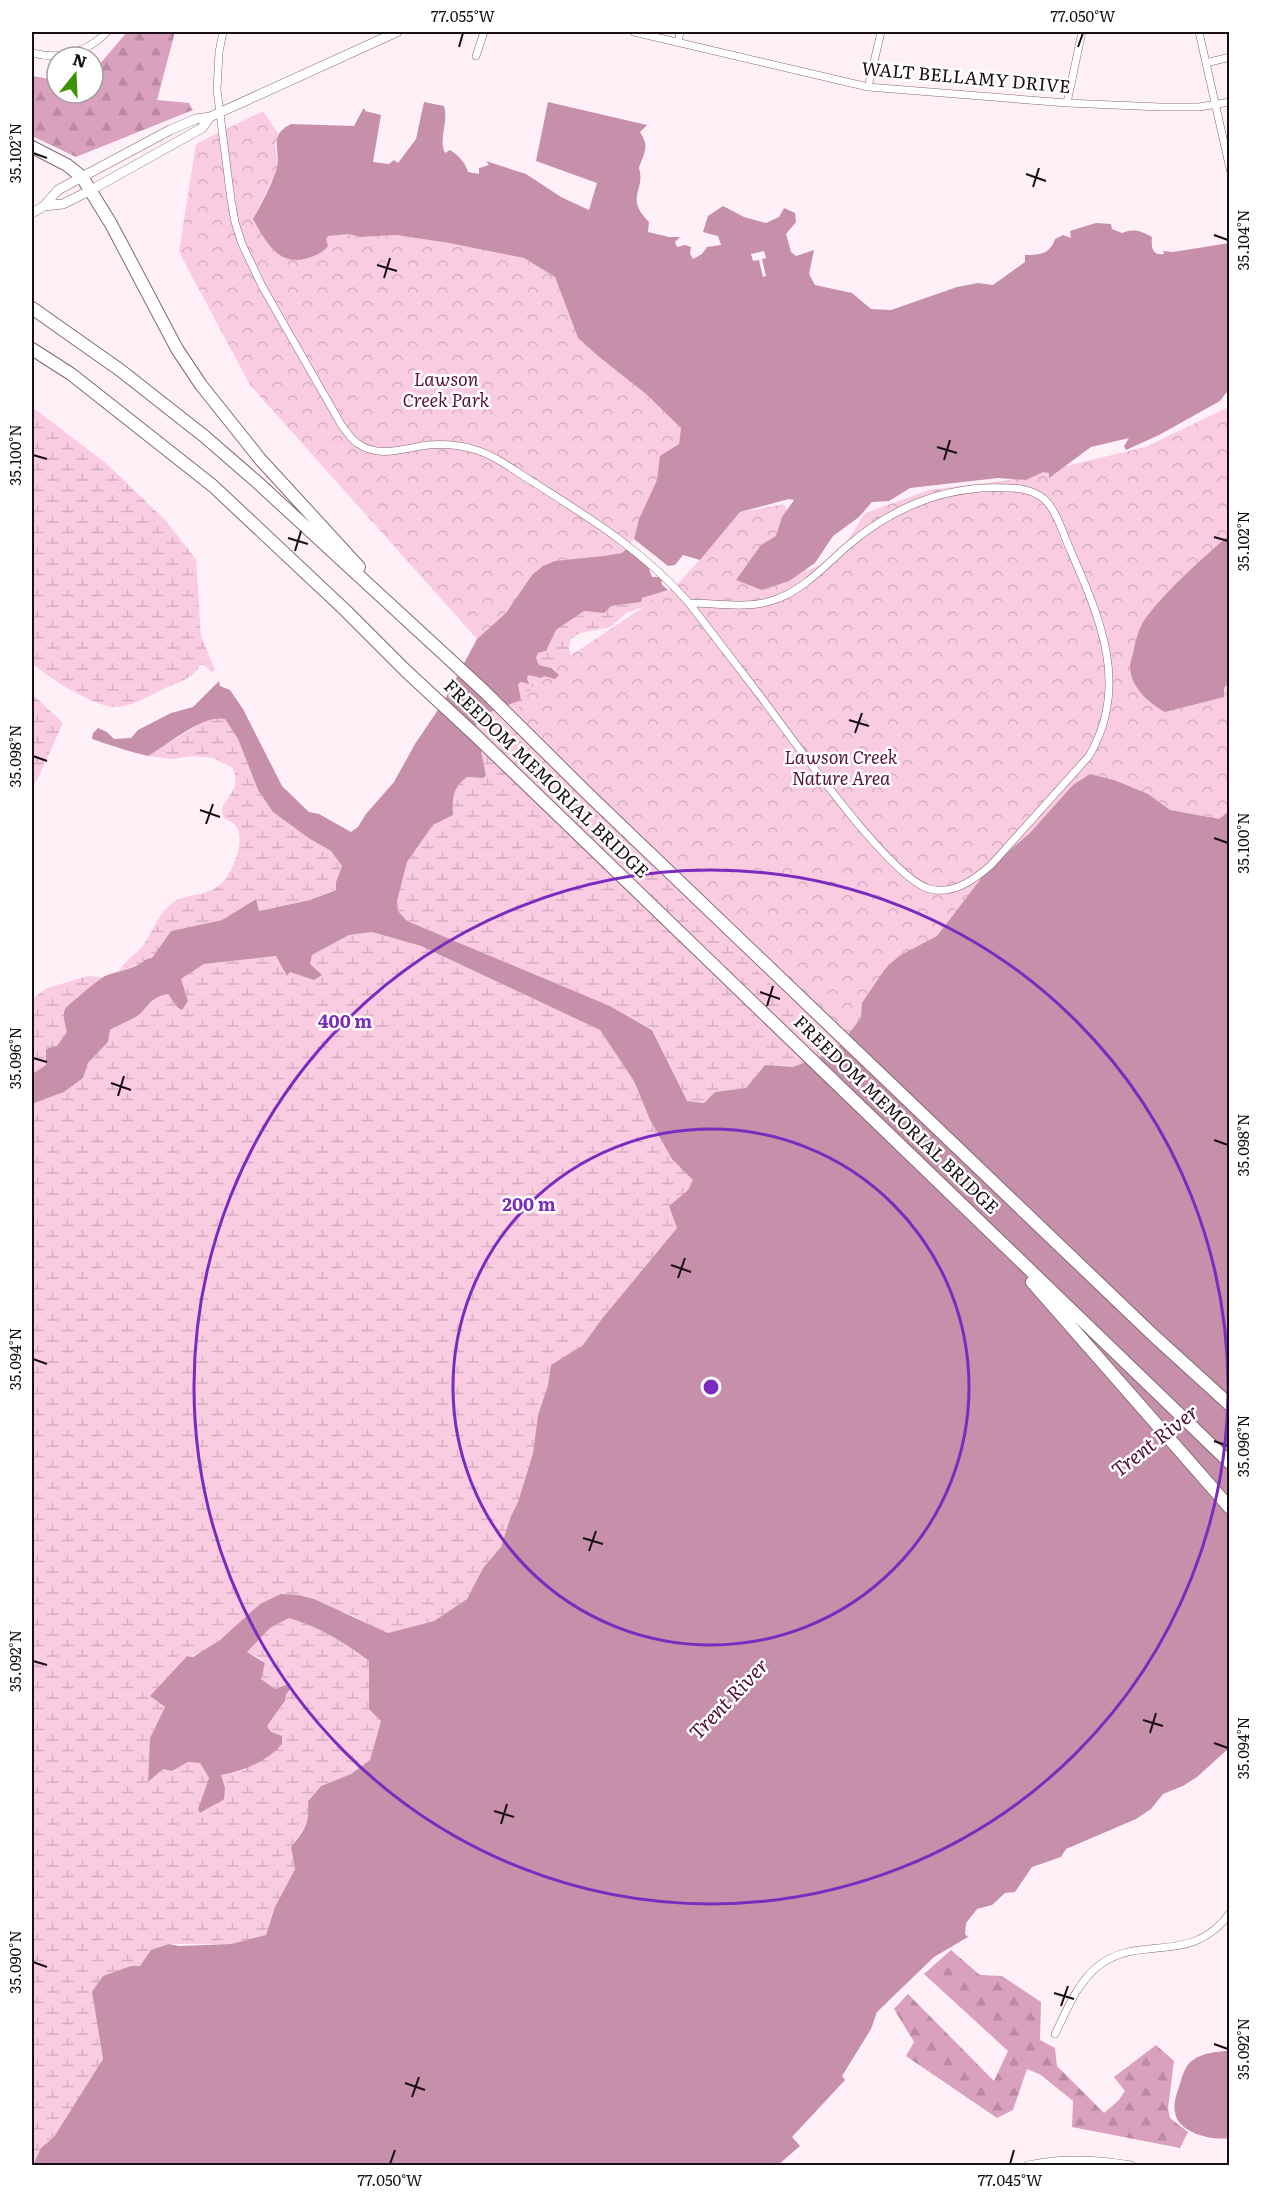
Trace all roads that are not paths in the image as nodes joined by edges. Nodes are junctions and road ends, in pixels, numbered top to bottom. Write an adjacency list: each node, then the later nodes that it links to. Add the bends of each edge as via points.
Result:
1 (107, 32): 11 (street, via 80,52 62,56)
2 (223, 32): 19 (street, via 217,71)
3 (397, 32): 19 (main road)
4 (484, 32): 12 (street)
5 (634, 32): 10 (street, WALT BELLAMY DRIVE)
6 (681, 32): 10 (street)
7 (881, 32): 15 (street)
8 (1082, 32): 17 (street)
9 (1199, 32): 14 (street)
10 (678, 42): 15 (street, WALT BELLAMY DRIVE)
11 (32, 53)
12 (476, 56)
13 (1230, 57): 14 (street)
14 (1206, 63): 18 (street)
15 (868, 87): 17 (street, WALT BELLAMY DRIVE)
16 (1230, 102): 18 (street, WALT BELLAMY DRIVE)
17 (1067, 103): 18 (street, WALT BELLAMY DRIVE)
18 (1216, 106): 22 (street)
19 (219, 112): 20 (main road); 29 (street, via 231,200 242,244 355,443 372,451 389,452 429,445 475,449 624,541 668,578)
20 (210, 117): 23 (main road, via 170,130); 24 (main road, via 202,128)
21 (32, 147): 23 (highway, via 68,165)
22 (1230, 169)
23 (82, 177): 24 (highway); 25 (main road, via 58,190)
24 (91, 190): 25 (main road, via 63,204); 30 (highway, via 177,349 215,404 260,459)
25 (44, 206): 26 (main road)
26 (32, 213)
27 (32, 308): 30 (highway, via 204,436)
28 (32, 349): 31 (highway, FREEDOM MEMORIAL BRIDGE, via 213,486)
29 (689, 603): 29 (street, via 770,602 798,589 873,526 928,497 964,489 1026,490 1042,497 1053,511 1101,630 1109,674 1107,717 1089,756 1004,852 962,885 928,889 911,879 875,843)
30 (414, 627): 32 (highway, FREEDOM MEMORIAL BRIDGE)
31 (976, 1217): 33 (highway, FREEDOM MEMORIAL BRIDGE); 34 (highway)
32 (1230, 1405)
33 (1230, 1463)
34 (1230, 1508)
35 (1230, 1913): 36 (street, via 1216,1929 1193,1943 1134,1950 1105,1961 1080,1985)
36 (1055, 2034)
37 (1028, 2166): 38 (main road, via 1066,2160)
38 (1131, 2166)

